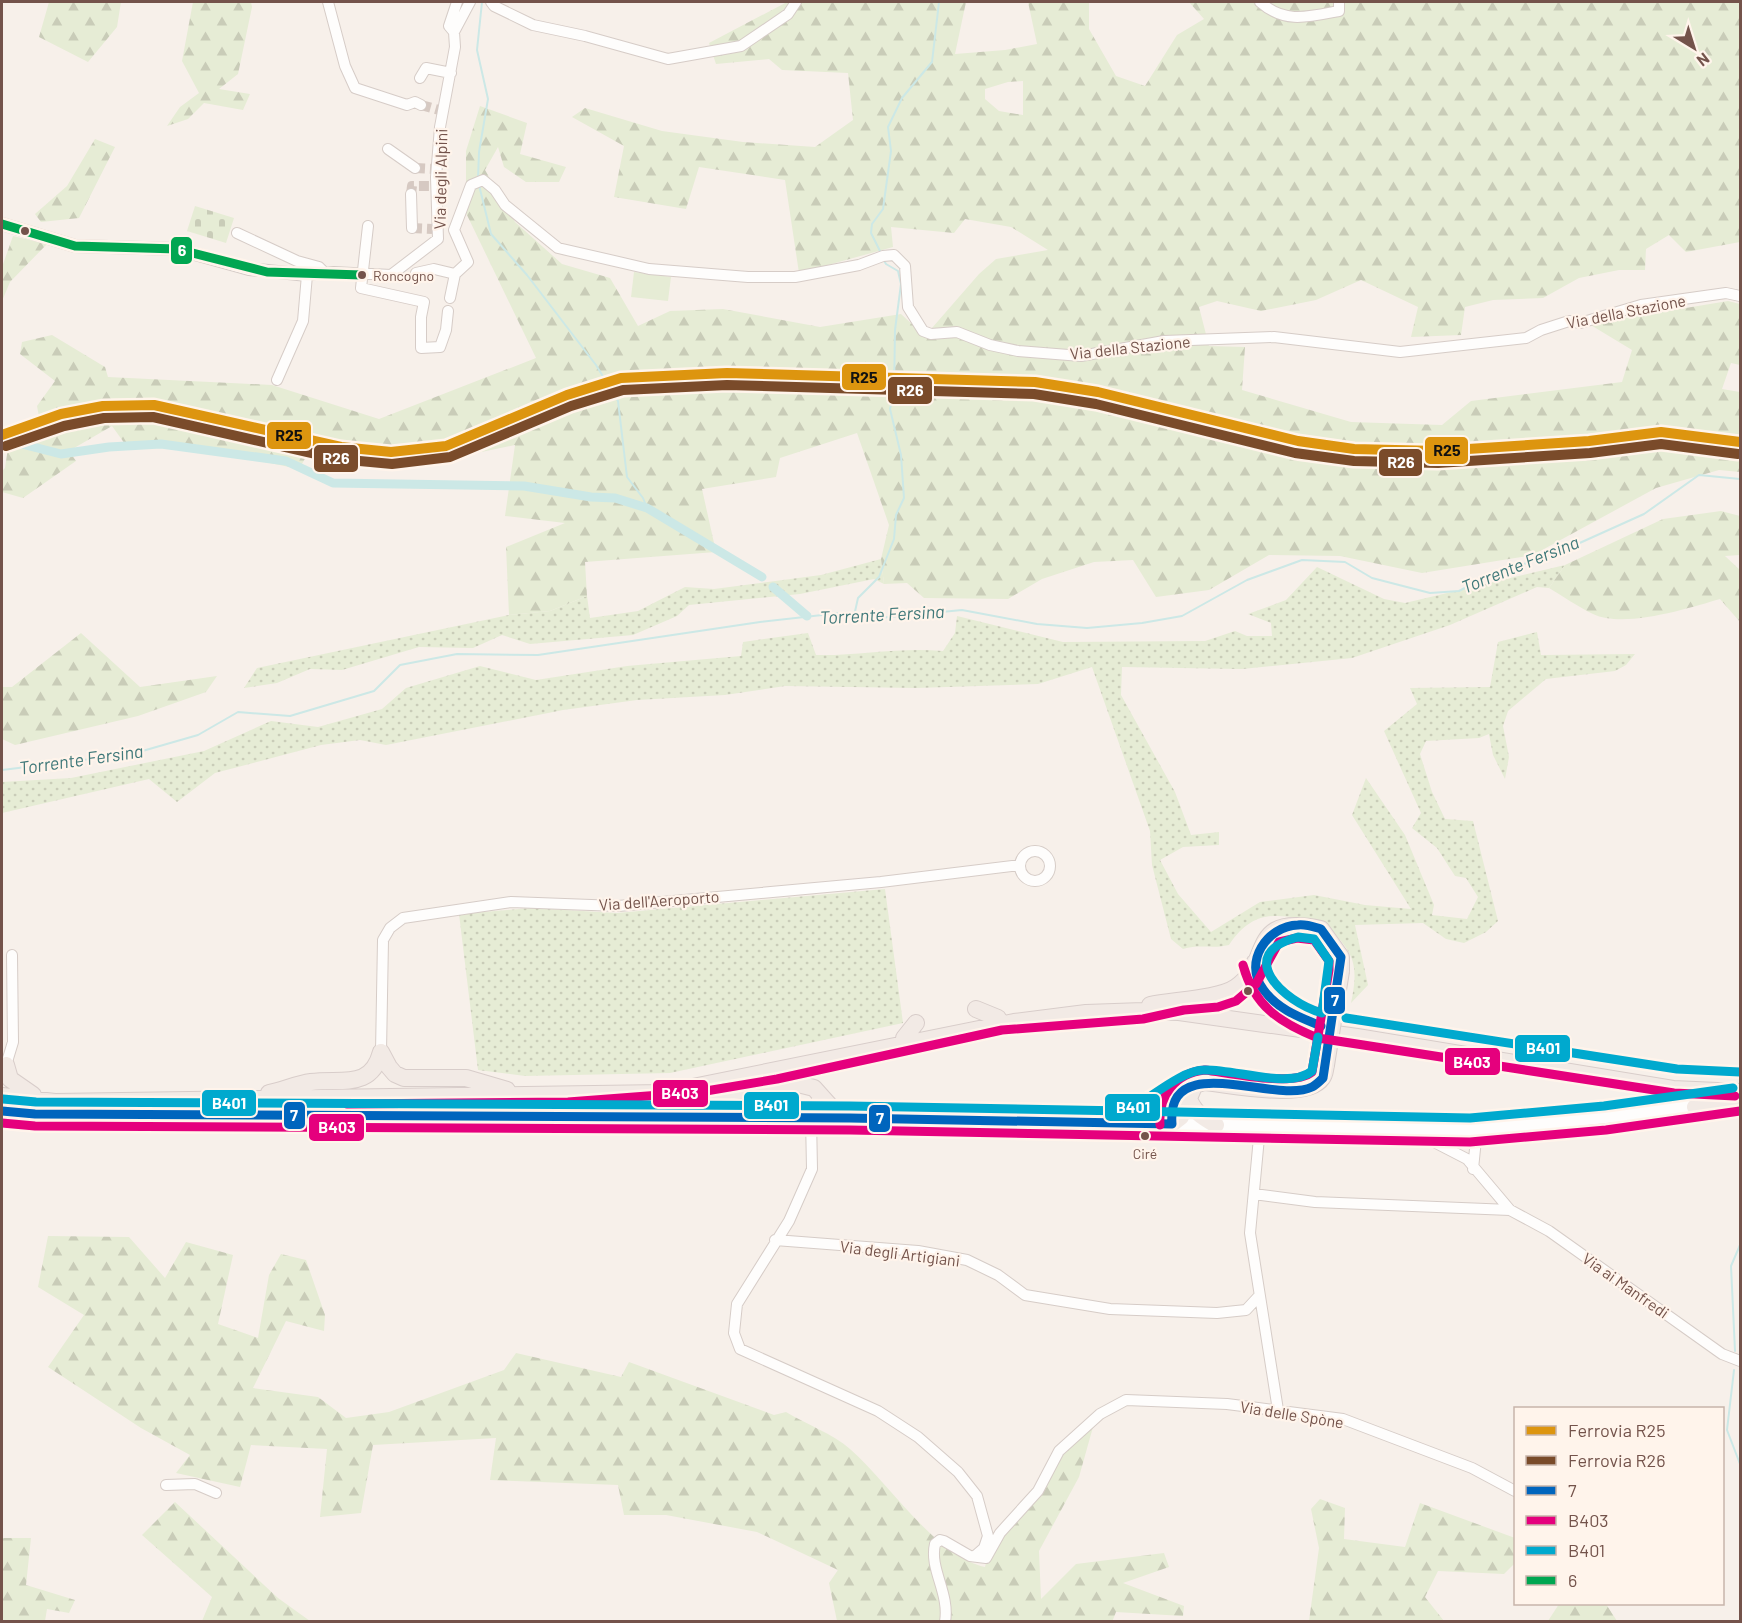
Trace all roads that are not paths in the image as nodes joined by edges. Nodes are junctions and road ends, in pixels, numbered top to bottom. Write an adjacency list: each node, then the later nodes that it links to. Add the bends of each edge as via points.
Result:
1 (328, 2): 11 (street, via 345,66 355,87 406,105)
2 (457, 2): 8 (street, Via degli Alpini, via 449,26)
3 (470, 2): 8 (street, Via degli Alpini)
4 (796, 2): 7 (street, via 788,14 741,46 669,60 533,26)
5 (1260, 2): 6 (street, via 1273,13 1290,18 1339,11)
6 (1339, 2)
7 (493, 4)
8 (454, 32): 9 (street, Via degli Alpini)
9 (451, 73): 10 (street, via 426,68); 18 (street, Via degli Alpini, via 441,110 435,169)
10 (420, 78)
11 (421, 105)
12 (388, 149): 13 (street)
13 (415, 168)
14 (411, 194): 17 (street)
15 (2, 224): 23 (street, via 75,246 177,249 249,269)
16 (368, 226): 24 (street)
17 (412, 228)
18 (436, 229): 19 (street); 25 (street, Via degli Alpini, via 438,239)
19 (454, 230): 22 (street, via 468,262); 26 (street, Via della Stazione, via 471,185 483,180 505,205 558,248 649,269 795,277 894,255 904,266 908,307 923,331 957,332 1018,351 1081,356 1164,341 1274,337 1400,352 1526,338 1569,321 1580,323 1641,305 1726,293)
20 (237, 233): 21 (street)
21 (325, 273): 23 (street); 24 (street)
22 (455, 274): 25 (street, via 434,269); 27 (street)
23 (307, 275): 29 (street, via 303,321)
24 (362, 275): 25 (street); 28 (street, via 361,288 424,302 421,348 440,347)
25 (391, 275)
26 (1740, 296)
27 (450, 298)
28 (448, 311)
29 (277, 380)
30 (1020, 865): 39 (street, Via dell'Aeroporto, via 618,906 511,902 403,918 390,928 384,940)
31 (12, 955): 40 (street, via 13,1042)
32 (1255, 962): 33 (highway, via 1238,986 1221,995); 37 (highway, via 1258,980 1268,996 1291,1014); 44 (highway, bridge, via 1260,947 1272,932 1297,924 1321,929 1341,957 1323,1078 1312,1087 1291,1091 1204,1082)
33 (1143, 1007): 35 (highway, via 1087,1008); 37 (highway)
34 (976, 1009): 35 (highway)
35 (998, 1018): 38 (highway)
36 (916, 1023): 38 (highway)
37 (1322, 1026): 41 (highway, via 1676,1081)
38 (904, 1038): 43 (highway, via 704,1080 609,1088)
39 (381, 1052): 43 (highway, via 389,1067 404,1078 466,1078); 46 (highway, via 378,1066 362,1079 310,1082)
40 (4, 1066): 48 (highway, via 10,1079)
41 (1740, 1084)
42 (2, 1090): 48 (highway)
43 (507, 1090): 46 (highway)
44 (1187, 1091): 56 (highway); 57 (highway, via 1186,1108); 58 (highway, via 1191,1107)
45 (1740, 1092): 47 (highway, via 1673,1089 1357,1038 1179,1012 1143,1011 1014,1022)
46 (269, 1093): 48 (highway)
47 (663, 1093): 49 (highway, via 55,1102); 50 (highway, via 710,1094 798,1084 814,1088)
48 (33, 1095)
49 (2, 1096)
50 (820, 1098): 54 (highway, via 819,1108); 55 (highway)
51 (1740, 1100): 52 (highway)
52 (1695, 1107): 61 (main road)
53 (2, 1111): 54 (main road)
54 (811, 1118): 55 (main road); 65 (street, via 812,1169 789,1221)
55 (850, 1118): 56 (main road)
56 (1129, 1123): 57 (main road)
57 (1172, 1124): 58 (main road)
58 (1216, 1125): 59 (main road)
59 (1260, 1127): 60 (main road); 63 (street)
60 (1417, 1129): 61 (main road); 62 (street, Via ai Manfredi, via 1467,1159)
61 (1477, 1130): 62 (street)
62 (1473, 1169): 64 (street, Via ai Manfredi)
63 (1254, 1194): 64 (street, Via ai Manfredi, via 1315,1202); 66 (street, via 1250,1233)
64 (1510, 1210): 67 (street, Via ai Manfredi, via 1549,1231 1725,1356)
65 (775, 1240): 66 (street, Via degli Artigiani, via 918,1251 967,1260 998,1275 1025,1295 1110,1309 1217,1313 1246,1310); 72 (street, via 737,1304 734,1333 740,1350 878,1411 918,1437 958,1472 977,1496 988,1536)
66 (1259, 1296): 68 (street)
67 (1739, 1360)
68 (1278, 1410): 70 (street, Via delle Spòne, via 1343,1419 1472,1468); 72 (street, Via delle Spòne, via 1178,1400 1126,1400 1100,1414 1059,1451 1038,1491 1000,1533 986,1558)
69 (166, 1485): 71 (street, via 195,1484)
70 (1514, 1490)
71 (216, 1493)
72 (976, 1556): 73 (street, via 944,1541 935,1544 935,1561 948,1605)
73 (945, 1622)

